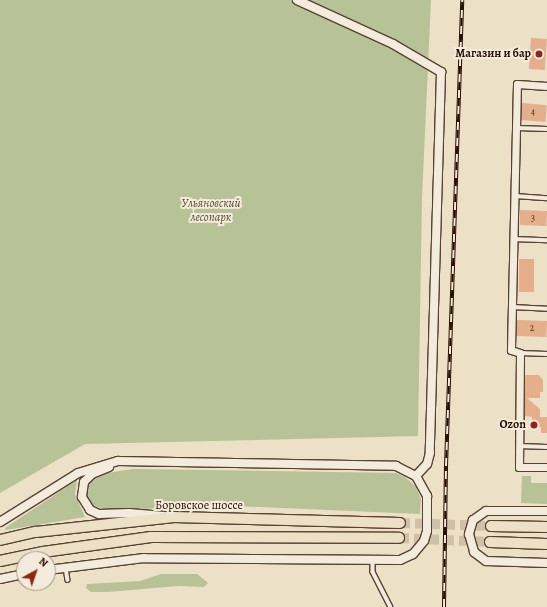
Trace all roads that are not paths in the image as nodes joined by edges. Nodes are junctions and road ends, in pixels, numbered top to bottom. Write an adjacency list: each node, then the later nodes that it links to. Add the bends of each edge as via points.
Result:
1 (297, 0): 17 (street, via 393,44 441,72 430,453 427,464)
2 (547, 86): 3 (street, via 517,84)
3 (516, 128): 4 (lane); 5 (street)
4 (547, 129)
5 (516, 196): 6 (lane); 7 (street)
6 (547, 198)
7 (513, 239): 8 (lane); 9 (street)
8 (547, 240)
9 (512, 307): 10 (lane); 11 (street, via 511,350)
10 (547, 309)
11 (520, 353): 12 (lane); 13 (street)
12 (547, 354)
13 (519, 446): 14 (lane); 16 (street, via 519,467)
14 (547, 447)
15 (129, 461): 17 (street, via 391,466 402,467); 19 (street, via 95,472 88,477 82,494 88,507 99,514 150,513); 20 (street, via 106,463 78,473)
16 (547, 467)
17 (416, 476): 29 (street, via 424,486 428,501 424,541 405,559)
18 (547, 511): 30 (street, via 486,510 473,520 469,534 474,552 486,561)
19 (174, 517): 21 (main road, Боровское шоссе); 25 (main road, Боровское шоссе, via 36,532)
20 (0, 522)
21 (400, 523)
22 (491, 526): 23 (main road)
23 (547, 527)
24 (399, 538): 28 (main road, via 151,537 42,552)
25 (0, 540)
26 (490, 542): 27 (main road)
27 (547, 544)
28 (0, 561)
29 (373, 561): 31 (street, via 165,558); 36 (lane, via 373,572)
30 (547, 563)
31 (66, 567): 32 (street); 35 (lane)
32 (56, 569)
33 (16, 576): 34 (street)
34 (0, 579)
35 (68, 580)
36 (391, 607)

